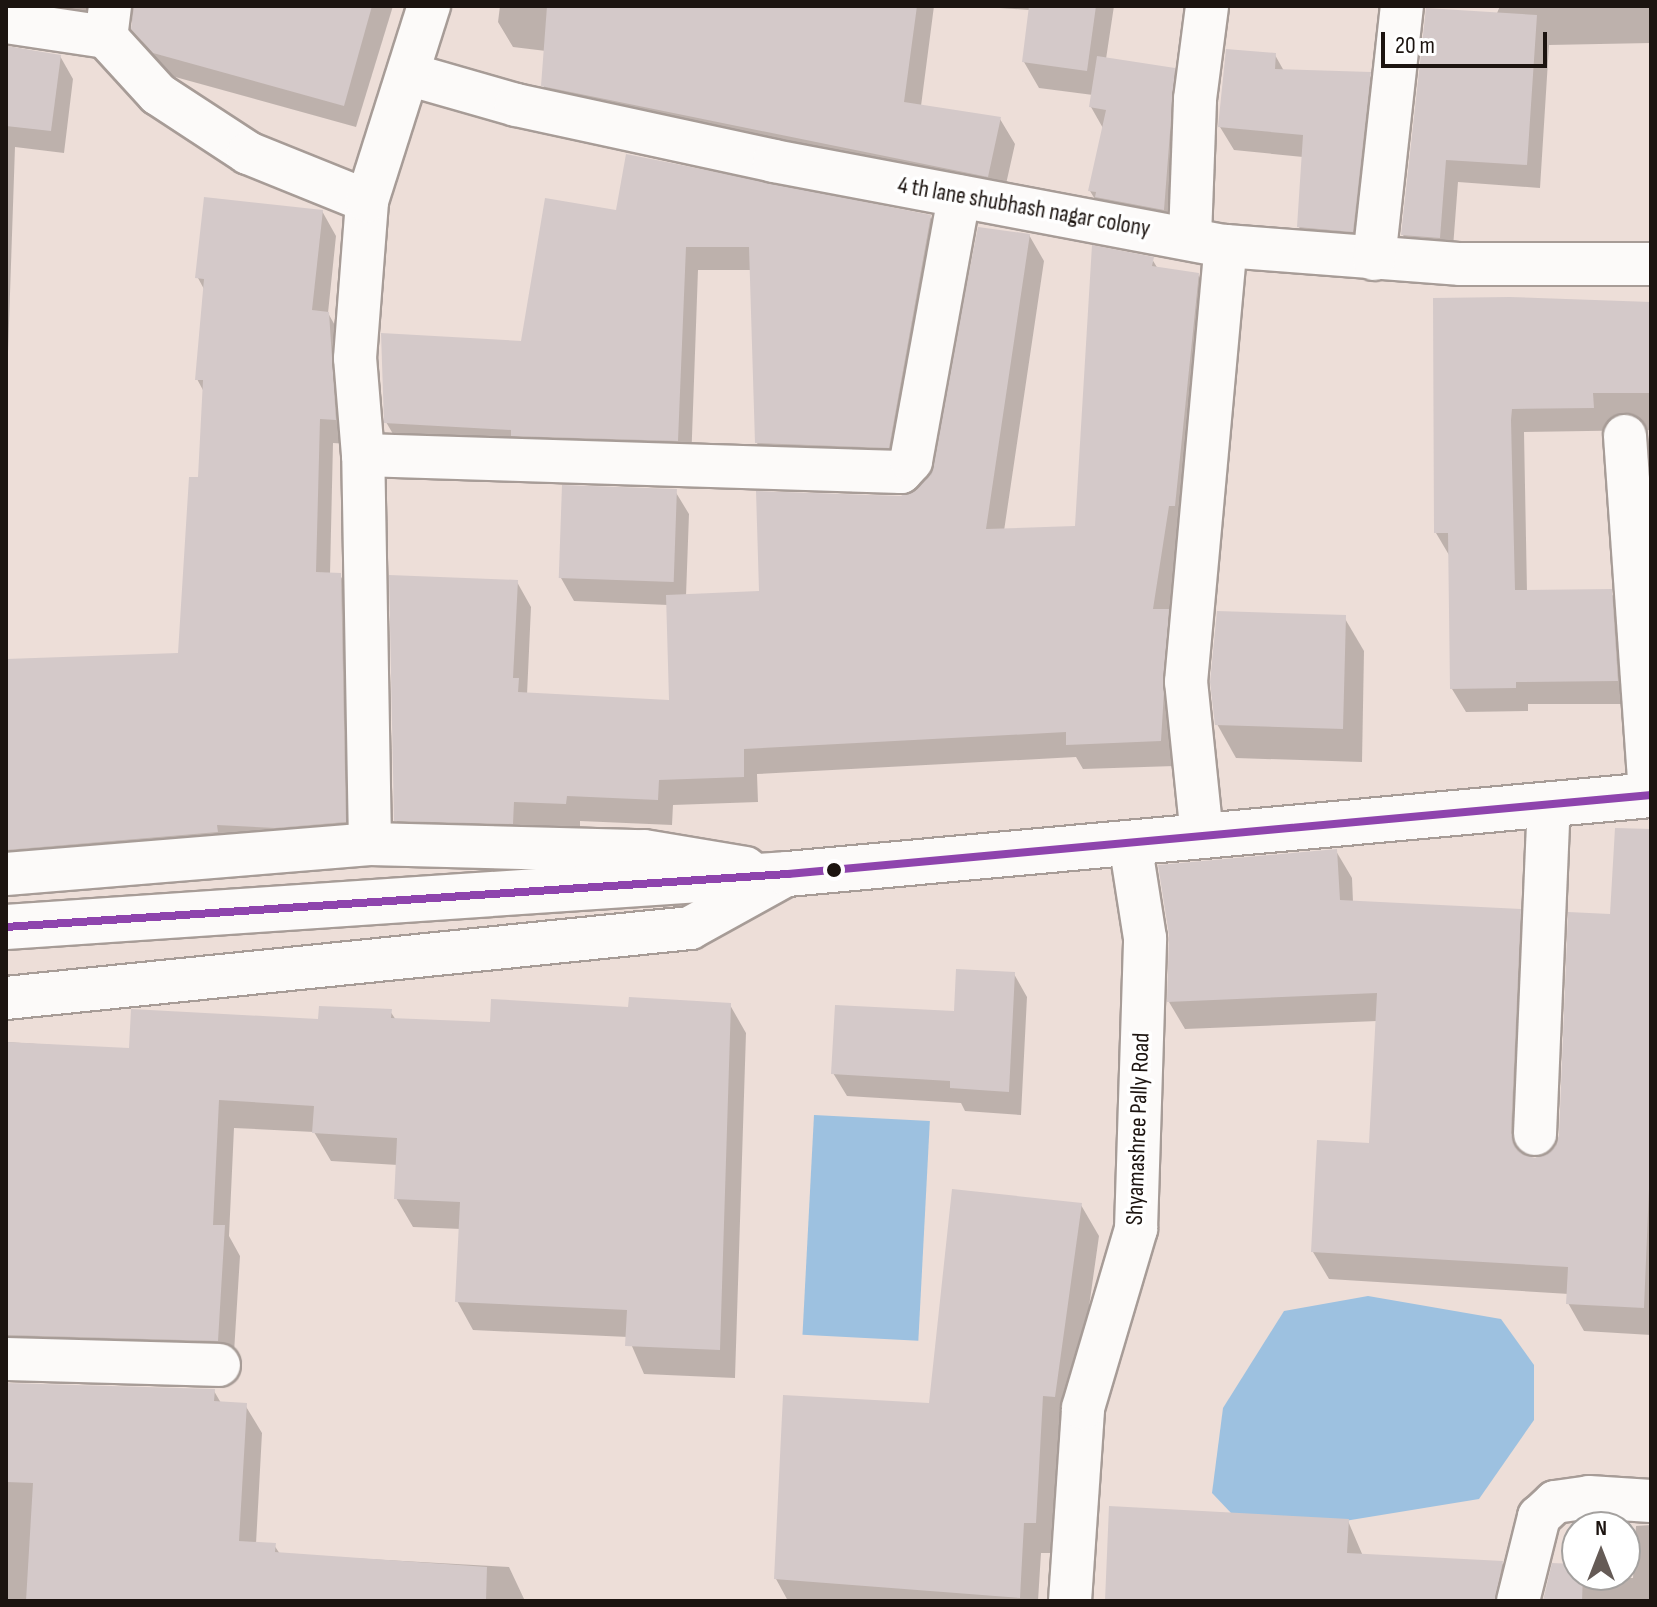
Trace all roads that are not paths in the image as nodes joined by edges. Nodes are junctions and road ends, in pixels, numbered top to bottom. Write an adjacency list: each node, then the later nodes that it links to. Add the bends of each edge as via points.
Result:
1 (429, 6): 6 (street)
2 (1207, 6): 9 (street, via 1195,99)
3 (1402, 6): 10 (street)
4 (108, 21): 5 (street); 8 (street, via 158,94 200,124 248,153)
5 (6, 22)
6 (408, 74): 7 (street, 4 th lane shubhash nagar colony, via 516,105); 8 (street)
7 (959, 196): 9 (street, 4 th lane shubhash nagar colony); 13 (street, via 911,461 901,472)
8 (367, 201): 13 (street, via 355,358)
9 (1208, 242): 10 (street, 4 th lane shubhash nagar colony); 16 (street, via 1186,682)
10 (1374, 259): 11 (street, 4 th lane shubhash nagar colony)
11 (1651, 264)
12 (1625, 436): 14 (street)
13 (363, 455): 18 (street)
14 (1650, 795): 15 (main road)
15 (1549, 805): 16 (main road); 23 (street)
16 (1202, 836): 17 (main road)
17 (1130, 842): 20 (main road); 27 (street, Shyamashree Pally Road, via 1145,938 1136,1229 1083,1408)
18 (370, 844): 19 (street); 20 (street, via 644,851)
19 (6, 874)
20 (788, 874): 21 (main road); 22 (street, via 690,928)
21 (6, 927)
22 (6, 998)
23 (1535, 1134)
24 (6, 1359): 25 (street)
25 (219, 1365)
26 (1651, 1501): 28 (street, via 1589,1497 1555,1502 1539,1517)
27 (1070, 1601)
28 (1518, 1601)

